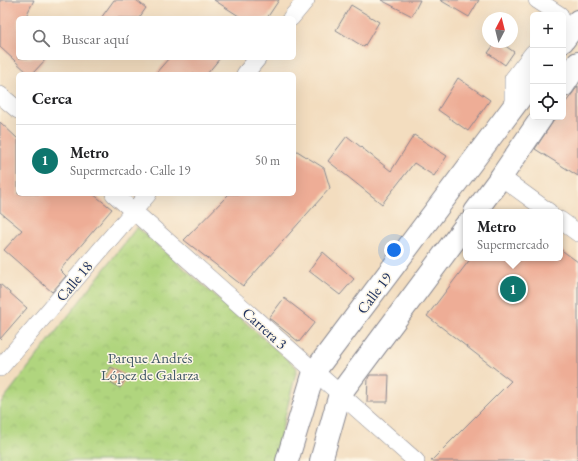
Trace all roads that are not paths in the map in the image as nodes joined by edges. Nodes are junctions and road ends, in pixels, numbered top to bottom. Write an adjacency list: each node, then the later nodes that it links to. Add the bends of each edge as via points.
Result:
1 (306, 0): 3 (street)
2 (537, 0): 4 (street)
3 (293, 16)
4 (570, 24)
5 (530, 57): 13 (street, via 514,79)
6 (256, 60): 8 (street)
7 (578, 64): 10 (main road)
8 (247, 72)
9 (531, 84): 13 (main road, Calle 19)
10 (564, 84)
11 (0, 95): 12 (street)
12 (16, 108)
13 (513, 108): 25 (main road, Calle 19)
14 (540, 120): 15 (main road)
15 (501, 177): 18 (main road); 19 (street)
16 (116, 196): 20 (street, Carrera 3)
17 (146, 196): 20 (street, Calle 18)
18 (477, 209)
19 (545, 209)
20 (134, 211): 24 (street, Calle 18); 25 (street, Carrera 3)
21 (563, 222): 23 (street)
22 (463, 229): 26 (main road)
23 (578, 233)
24 (0, 368)
25 (314, 372): 26 (street, Carrera 3); 28 (main road, Calle 19)
26 (340, 394): 27 (street, Carrera 3); 29 (main road)
27 (412, 460)
28 (287, 461)
29 (321, 461)

